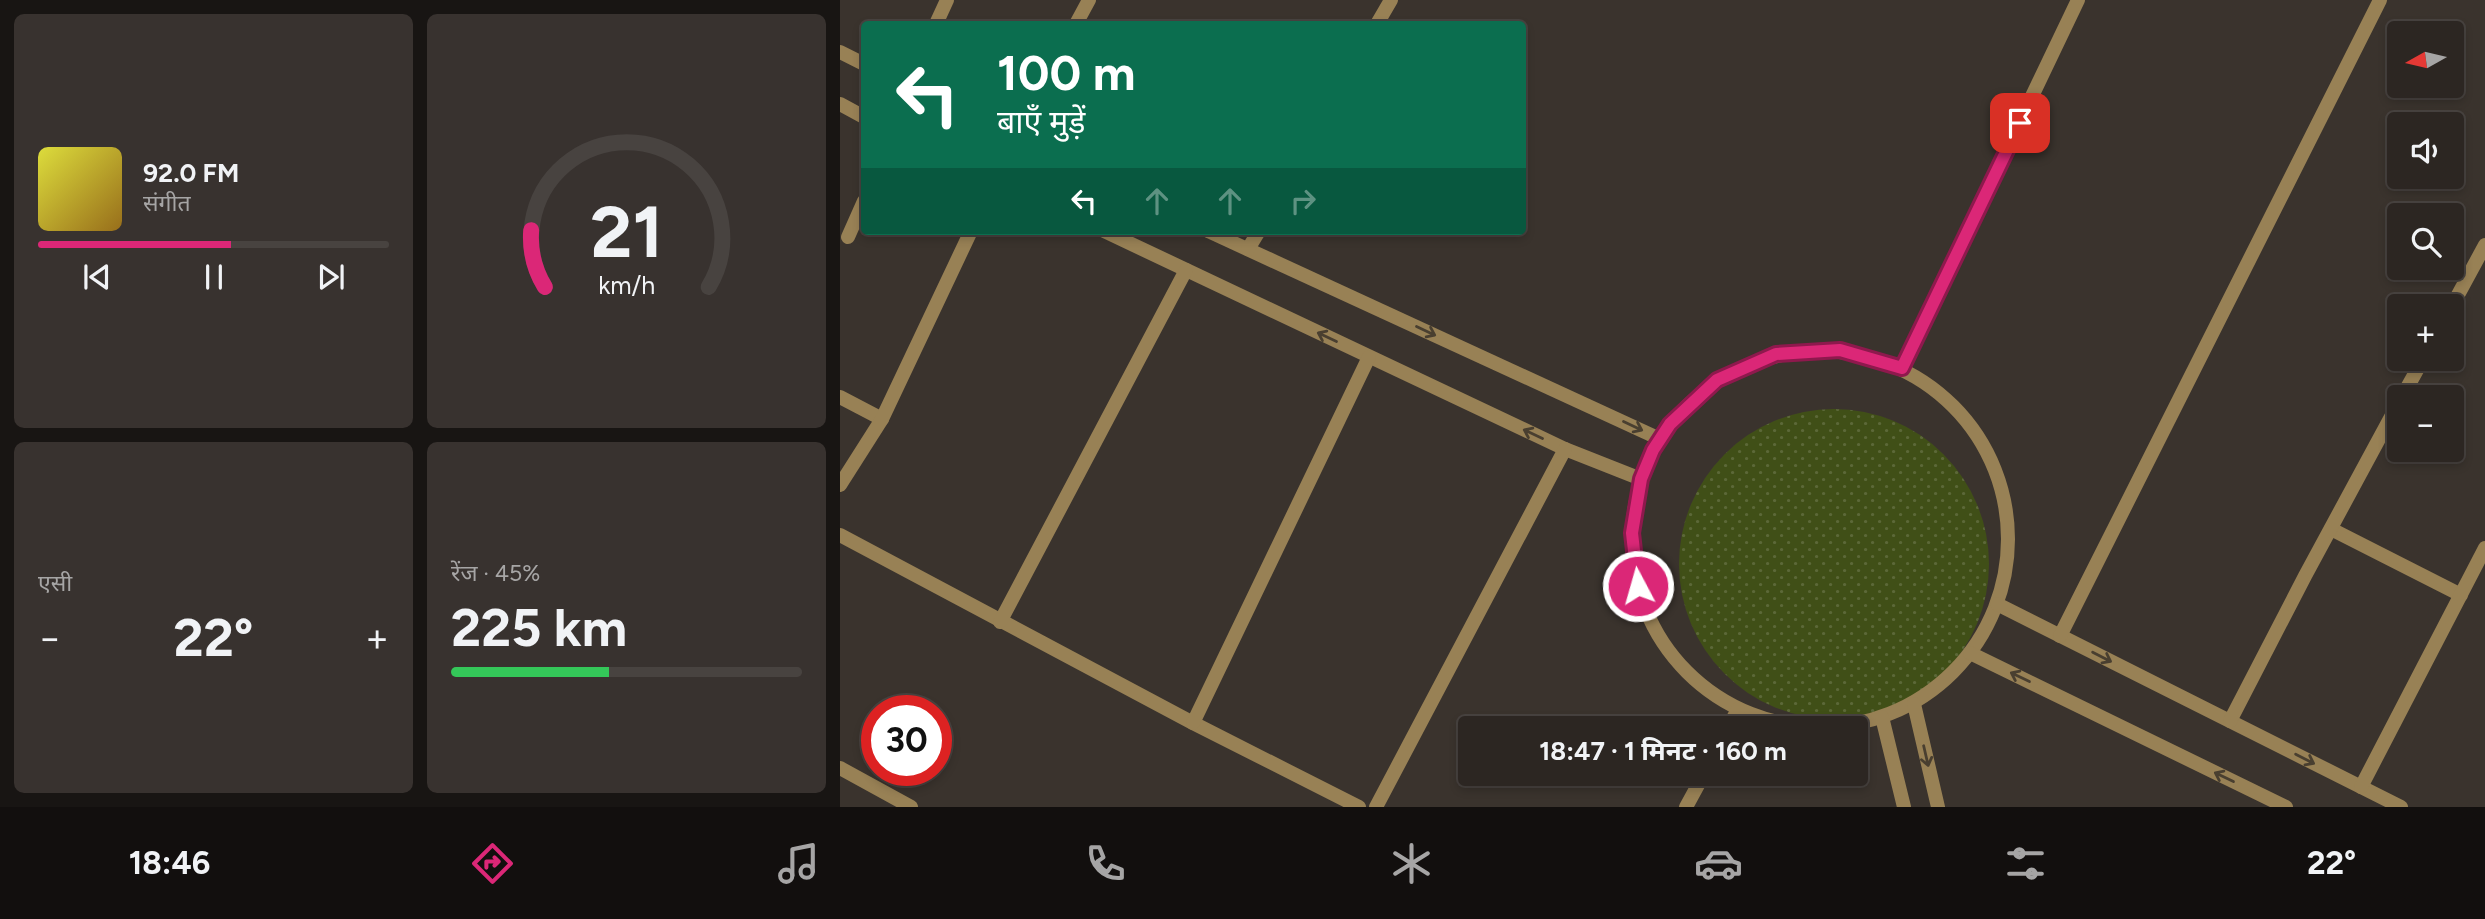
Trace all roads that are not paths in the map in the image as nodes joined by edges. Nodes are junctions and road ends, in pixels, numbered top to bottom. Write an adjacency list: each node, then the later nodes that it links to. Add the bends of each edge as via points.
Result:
1 (947, 0): 6 (street)
2 (1088, 0): 7 (street)
3 (1391, 0): 8 (street)
4 (2078, 0): 24 (street)
5 (2380, 0): 38 (street)
6 (937, 21)
7 (1078, 21)
8 (1379, 21)
9 (840, 52): 10 (street)
10 (861, 62)
11 (840, 104): 12 (street)
12 (861, 115)
13 (861, 208): 18 (street)
14 (969, 235): 26 (street)
15 (1112, 235): 21 (street)
16 (1217, 235): 20 (street)
17 (1257, 235): 20 (street)
18 (848, 237)
19 (2485, 245): 22 (street)
20 (1248, 249): 28 (street, one-way to 28)
21 (1186, 270): 23 (street, one-way to 21); 37 (street)
22 (2458, 294)
23 (1369, 357): 29 (street, one-way to 23); 45 (street)
24 (1902, 368): 28 (street, via 1840,350 1776,354 1717,380); 36 (street, via 1947,400 1982,443 2003,494 2008,550)
25 (840, 397): 26 (street)
26 (882, 419): 31 (street)
27 (2387, 424): 32 (street)
28 (1660, 439): 30 (street)
29 (1565, 449): 30 (street); 51 (street)
30 (1641, 479): 41 (street, via 1632,533 1638,586 1659,636 1693,678)
31 (840, 485)
32 (2331, 529): 35 (street); 44 (street)
33 (840, 536): 37 (street)
34 (2485, 548): 35 (street)
35 (2461, 595): 48 (street)
36 (1997, 604): 38 (street); 39 (street)
37 (1000, 622): 45 (street)
38 (2060, 636): 44 (street, one-way to 44)
39 (1970, 653): 40 (street); 55 (street, one-way to 39)
40 (1914, 704): 43 (street); 54 (street, one-way to 54)
41 (1738, 709): 42 (street); 43 (street, via 1784,724 1834,727)
42 (1734, 716)
43 (1882, 717): 53 (street)
44 (2230, 721): 48 (street, one-way to 48)
45 (1193, 723): 50 (street)
46 (840, 768): 49 (street)
47 (1697, 786): 52 (street)
48 (2361, 787): 56 (street)
49 (911, 807)
50 (1359, 807)
51 (1376, 807)
52 (1686, 807)
53 (1904, 807)
54 (1938, 807)
55 (2286, 807)
56 (2402, 807)

